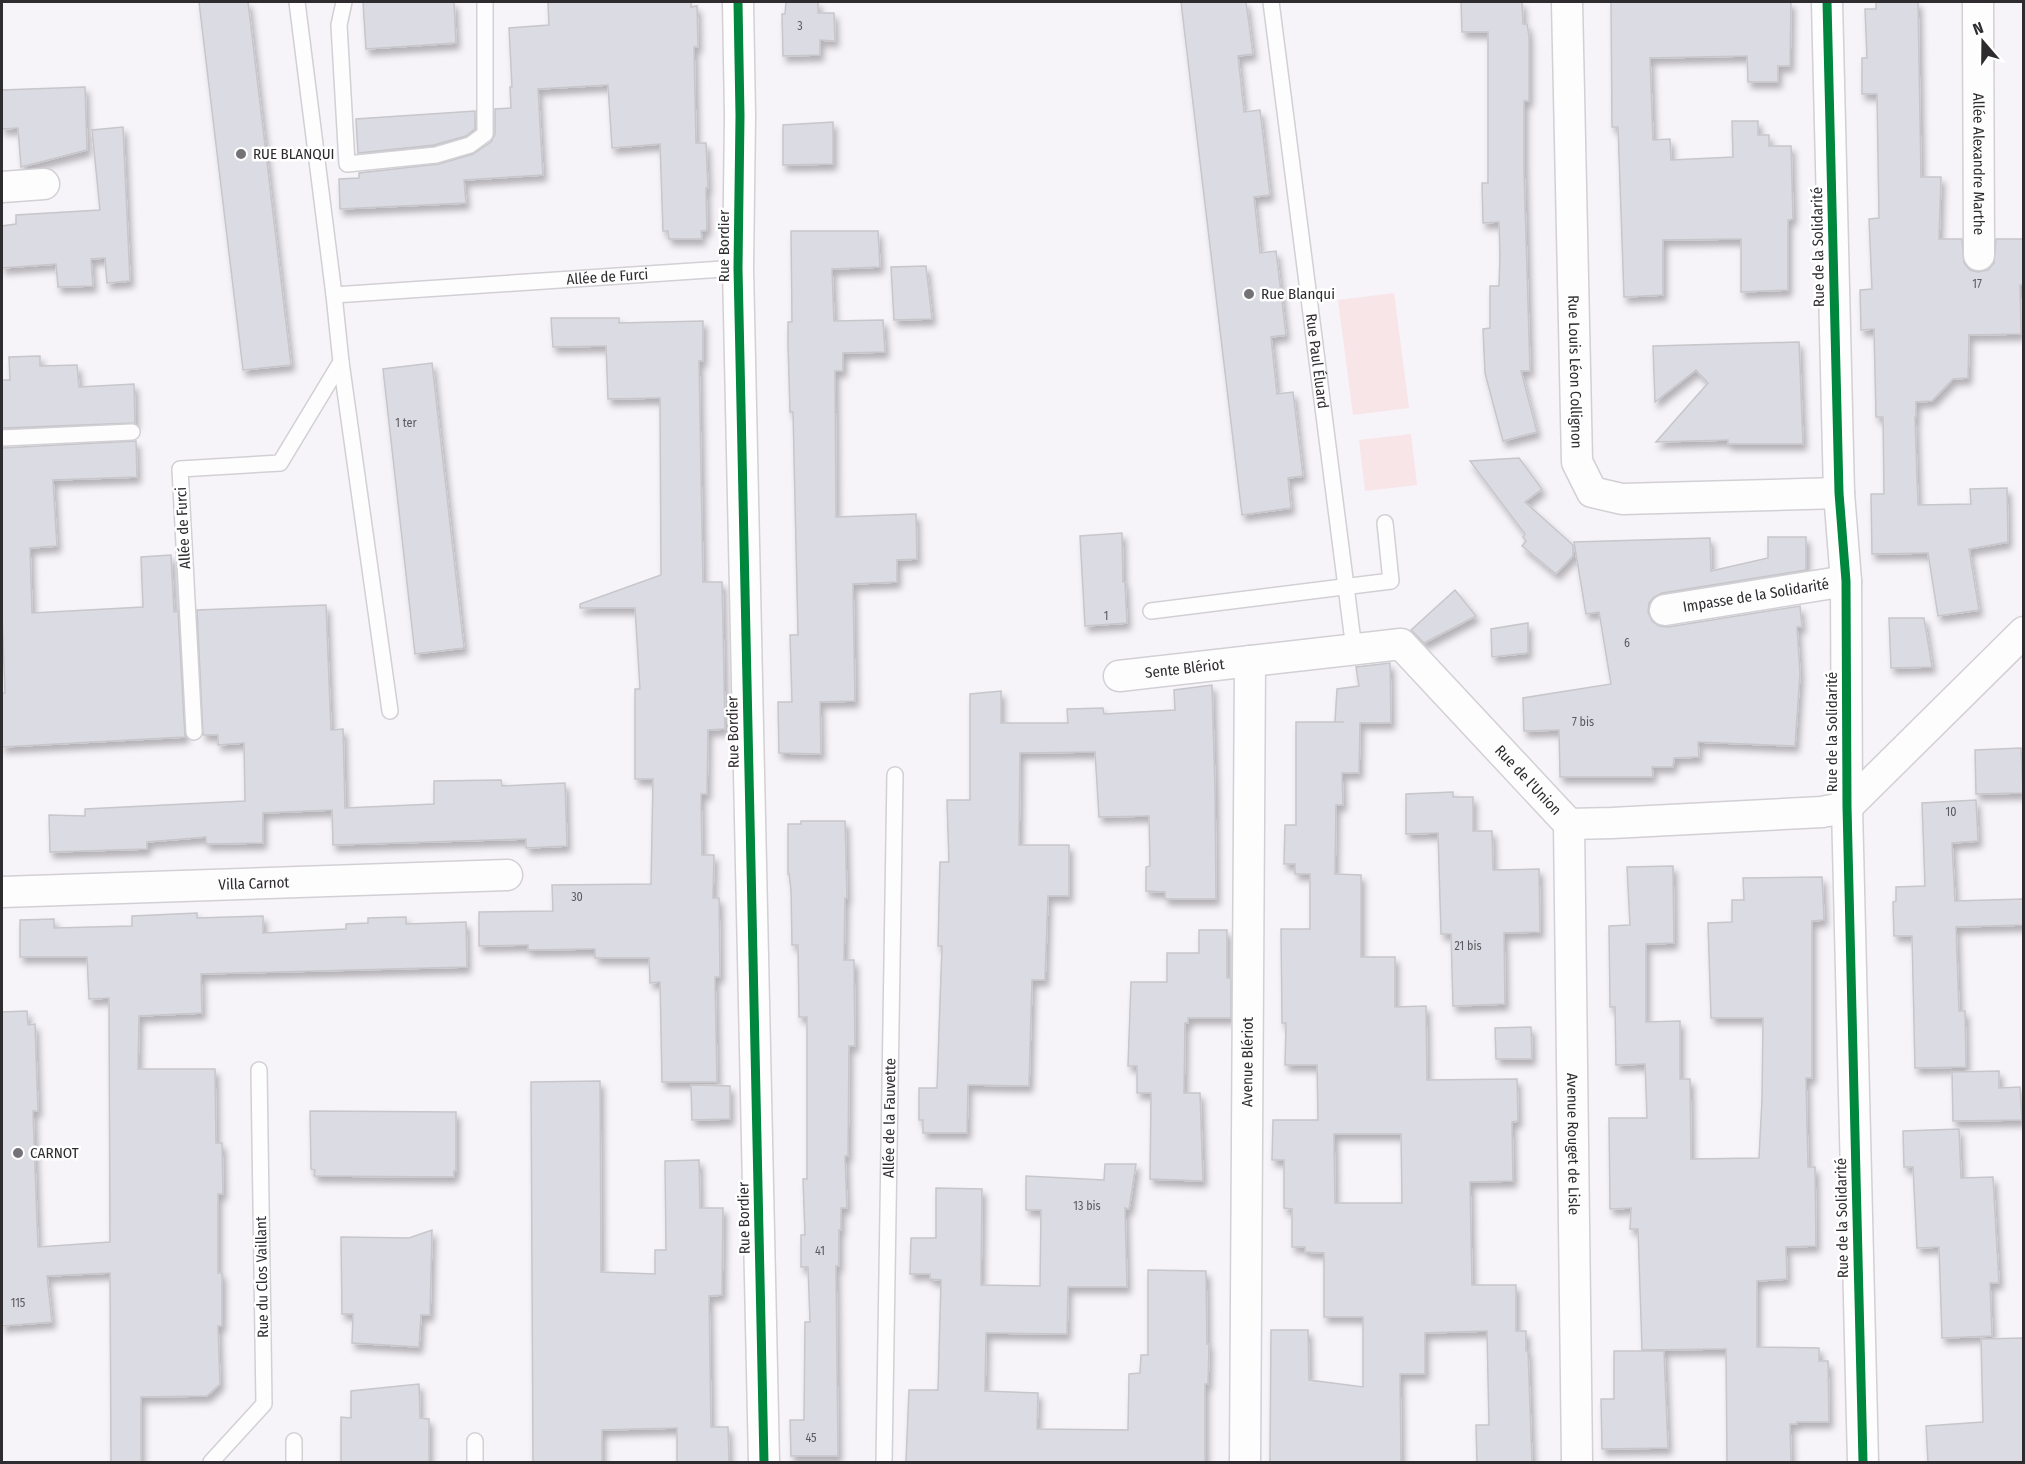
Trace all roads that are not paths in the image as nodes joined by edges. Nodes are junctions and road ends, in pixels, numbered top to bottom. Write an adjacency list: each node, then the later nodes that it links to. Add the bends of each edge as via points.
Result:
1 (297, 2): 13 (lane)
2 (344, 2): 3 (lane, via 339,25 347,164 436,155 470,145 485,134)
3 (484, 2)
4 (738, 2): 12 (street, Rue Bordier)
5 (1271, 2): 20 (lane, Rue Paul Éluard)
6 (1567, 2): 17 (street, Rue Louis Léon Collignon, via 1577,462 1593,492 1622,499)
7 (1827, 2): 17 (street, Rue de la Solidarité)
8 (1978, 2): 11 (street, Allée Alexandre Marthe)
9 (44, 184): 10 (street)
10 (2, 187)
11 (1979, 255)
12 (738, 268): 13 (lane, Allée de Furci); 40 (street, Rue Bordier)
13 (334, 295): 14 (lane)
14 (341, 362): 27 (lane); 28 (lane, Allée de Furci, via 280,463 180,470)
15 (132, 432): 16 (lane)
16 (2, 438)
17 (1839, 493): 19 (street, Rue de la Solidarité)
18 (1385, 523): 20 (lane, via 1391,581)
19 (1846, 581): 21 (street, Impasse de la Solidarité); 30 (street, Rue de la Solidarité)
20 (1346, 587): 22 (lane); 24 (lane, Rue Paul Éluard)
21 (1665, 610)
22 (1150, 611)
23 (2024, 632): 30 (street)
24 (1354, 649): 25 (street, Rue de l'Union); 31 (street, Rue de l'Union, via 1401,644)
25 (1250, 661): 26 (street, Sente Blériot); 42 (street, Avenue Blériot)
26 (1119, 676)
27 (390, 711)
28 (194, 732)
29 (895, 775): 41 (lane, Allée de la Fauvette)
30 (1847, 807): 31 (street, Rue de l'Union, via 1822,812); 44 (street, Rue de la Solidarité)
31 (1569, 824): 43 (street, Avenue Rouget de Lisle)
32 (507, 874): 33 (street, Villa Carnot)
33 (2, 892)
34 (259, 1070): 37 (lane, Rue du Clos Vaillant, via 264,1404)
35 (294, 1441): 38 (lane)
36 (475, 1441): 39 (lane)
37 (211, 1462)
38 (294, 1462)
39 (475, 1462)
40 (764, 1462)
41 (884, 1462)
42 (1245, 1462)
43 (1577, 1462)
44 (1863, 1462)

